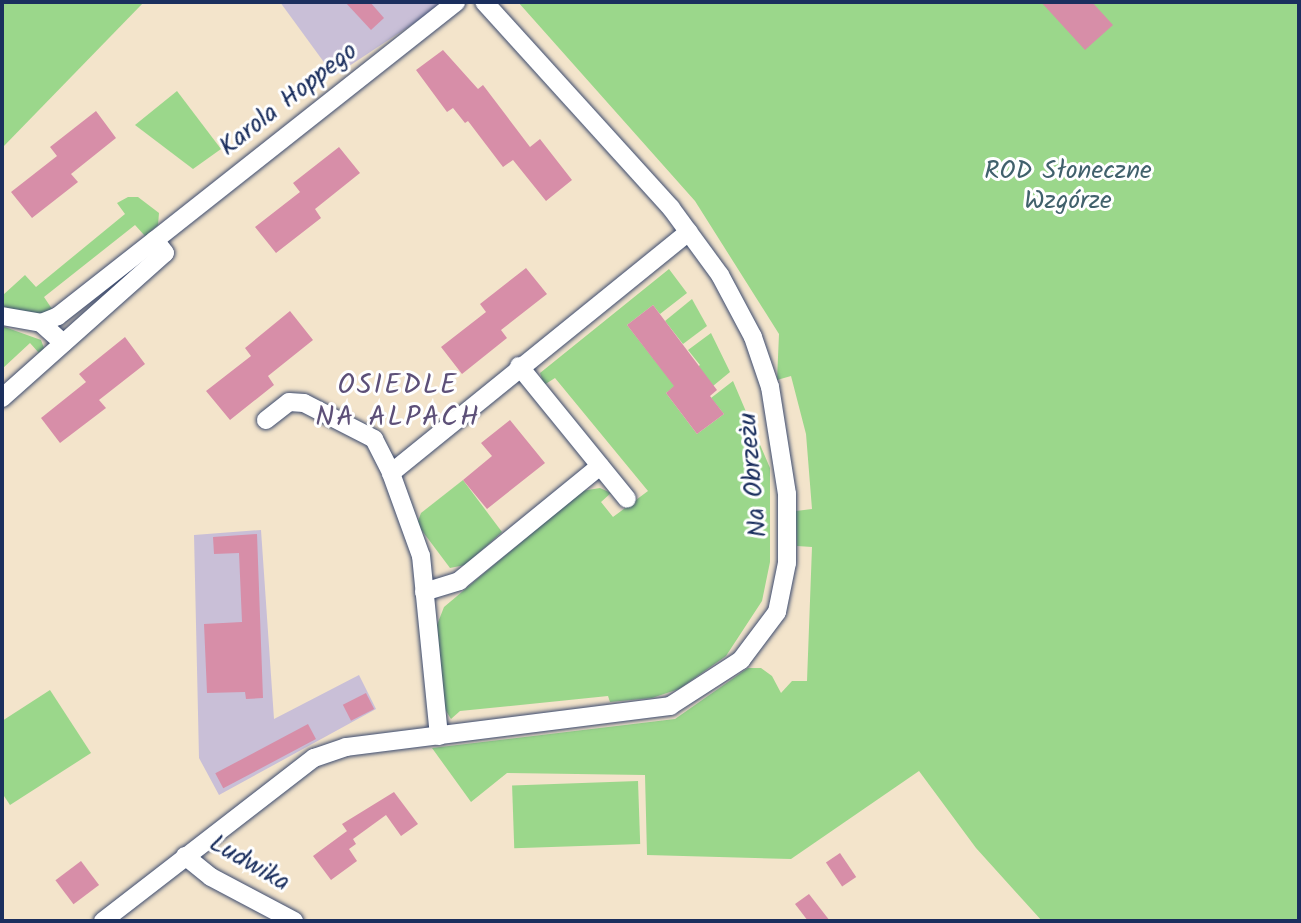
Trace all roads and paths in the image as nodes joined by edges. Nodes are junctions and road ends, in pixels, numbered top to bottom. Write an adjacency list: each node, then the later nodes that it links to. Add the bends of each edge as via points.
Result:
1 (456, 2): 4 (street, Karola Hoppego)
2 (484, 2): 3 (street, Na Obrzeżu)
3 (689, 232): 8 (street); 15 (street, Na Obrzeżu, via 740,311 770,387 787,494 787,563 777,612 741,660 670,706)
4 (155, 240): 6 (street, Karola Hoppego, via 58,316); 7 (street, via 165,253)
5 (2, 316): 6 (street)
6 (41, 323): 7 (street)
7 (63, 343): 9 (street)
8 (519, 366): 11 (street); 12 (street)
9 (2, 398)
10 (266, 420): 12 (street, via 289,402 304,403 374,439)
11 (600, 466): 13 (street); 14 (street, via 459,581)
12 (391, 473): 14 (street, via 421,556)
13 (627, 499)
14 (424, 592): 15 (street)
15 (439, 736): 16 (street, Na Obrzeżu, via 346,747 314,758)
16 (185, 856): 17 (street, Ludwika); 18 (street, Ludwika, via 211,877)
17 (103, 921)
18 (294, 921)

